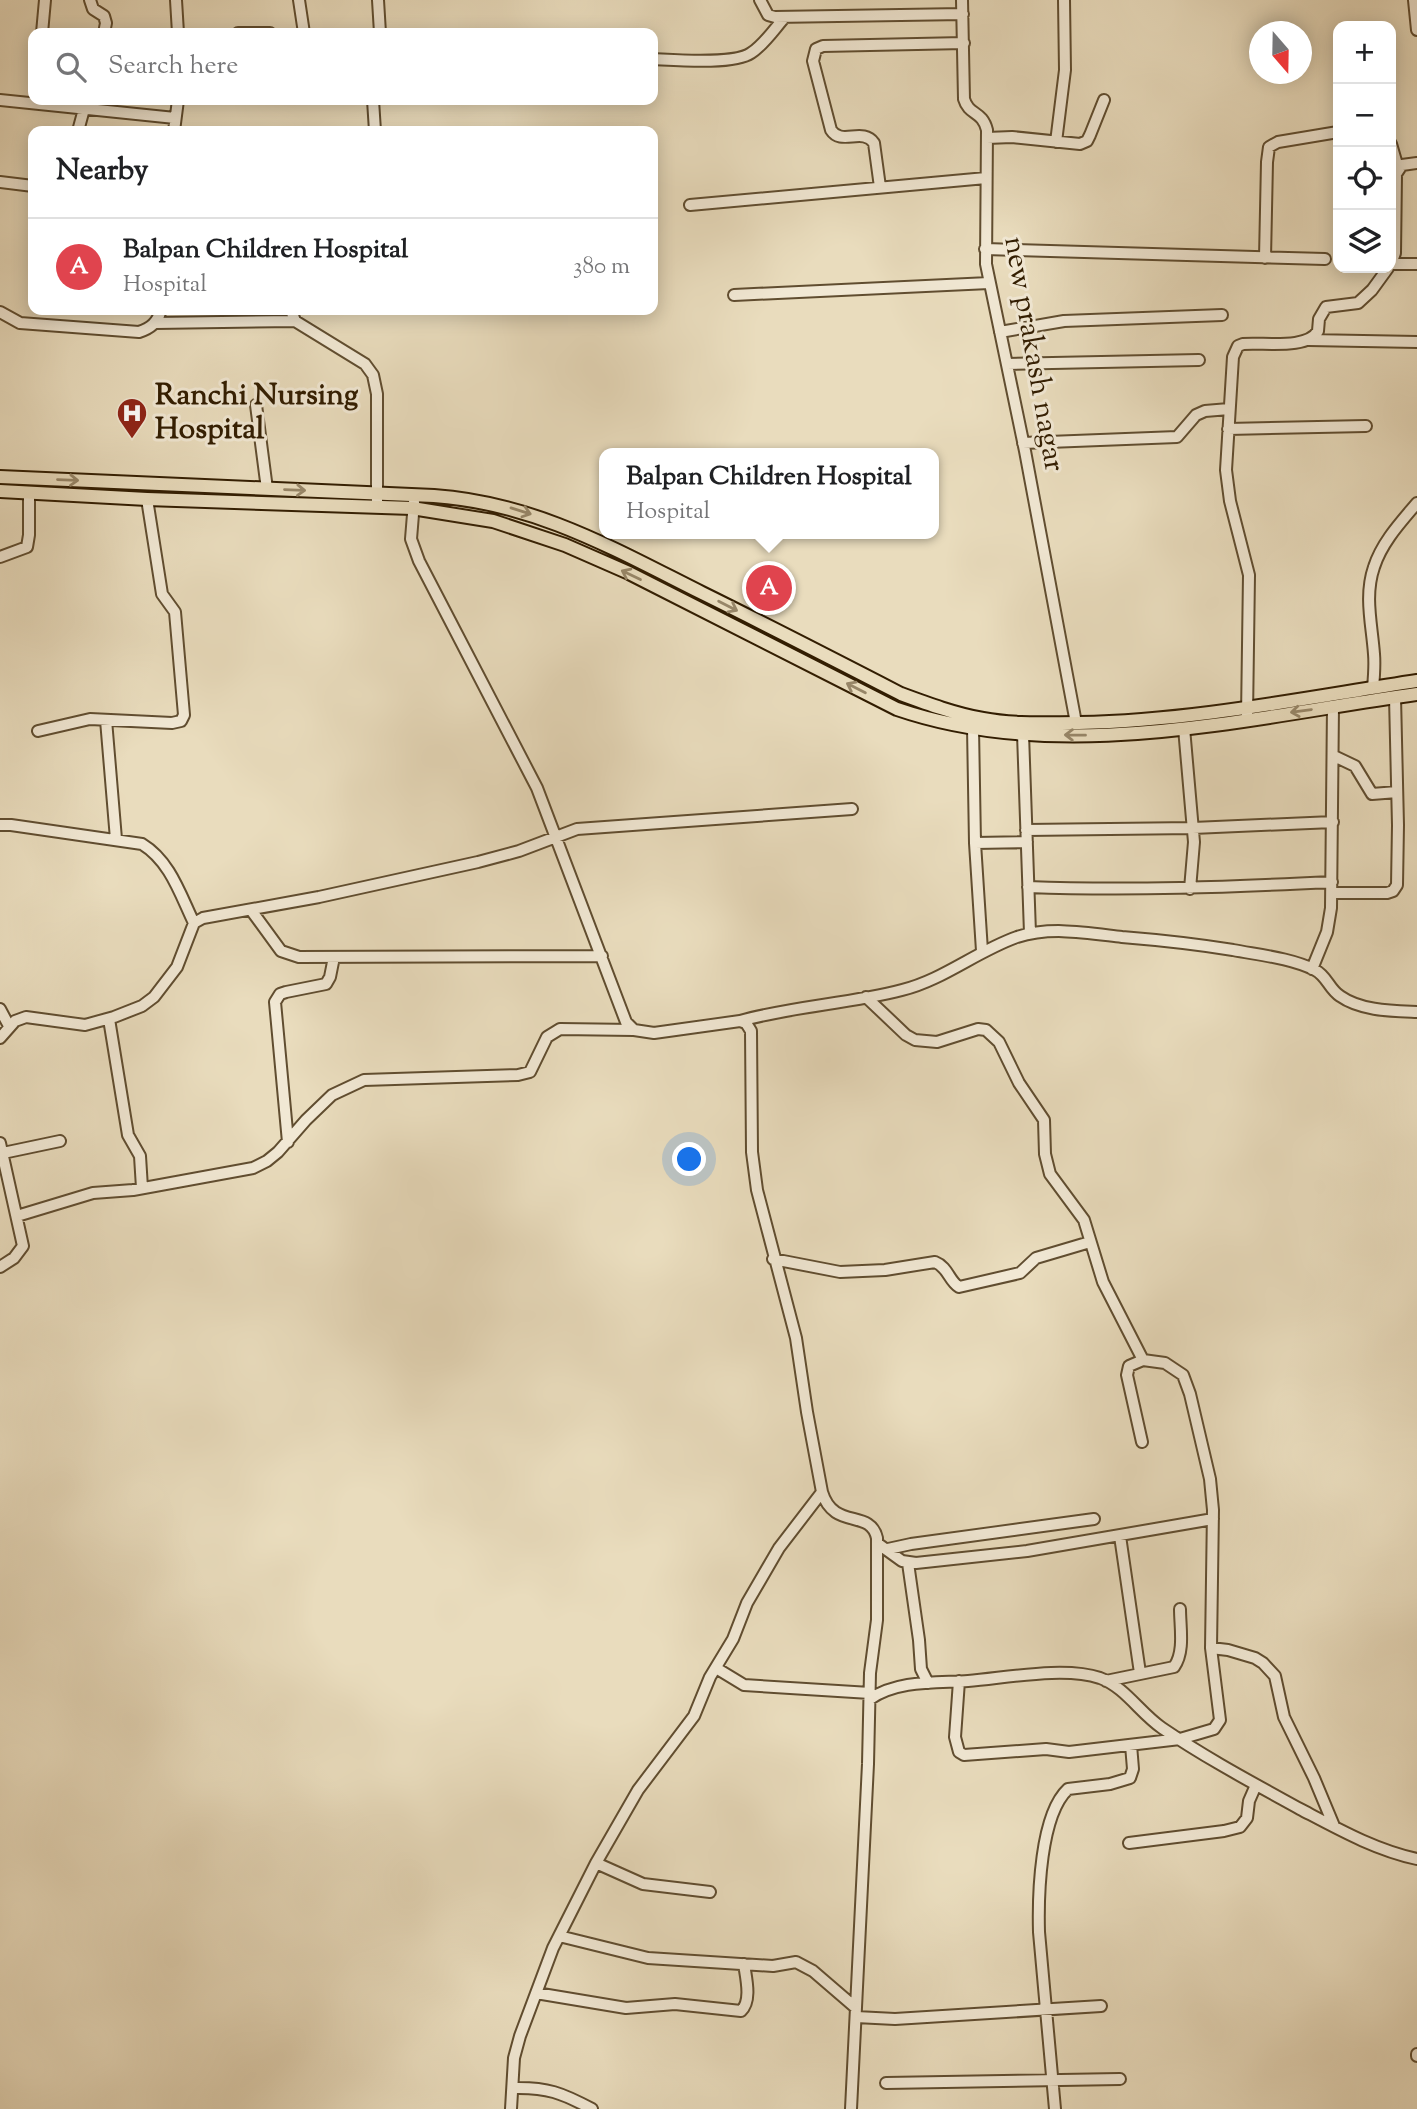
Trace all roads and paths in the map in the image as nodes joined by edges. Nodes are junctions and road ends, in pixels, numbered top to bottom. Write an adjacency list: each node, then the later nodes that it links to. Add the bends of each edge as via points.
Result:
1 (45, 0): 12 (street)
2 (90, 0): 13 (street, via 93,9 104,16)
3 (176, 0): 14 (street)
4 (299, 0): 15 (street)
5 (378, 0): 16 (street)
6 (760, 0): 11 (street, via 768,15)
7 (962, 0): 10 (street)
8 (1064, 0): 32 (street, via 1065,70)
9 (1414, 0): 17 (street)
10 (963, 14): 11 (street); 18 (street)
11 (785, 17): 19 (street, via 747,56)
12 (42, 28)
13 (105, 28)
14 (178, 28)
15 (303, 28)
16 (380, 28)
17 (1417, 30)
18 (964, 43): 31 (street, via 964,99 966,106 984,119); 38 (street, via 816,49 813,61 831,130 839,137 870,138)
19 (658, 59)
20 (0, 100): 22 (street)
21 (1104, 100): 32 (street, via 1087,141 1073,145)
22 (28, 102)
23 (177, 105): 26 (street)
24 (373, 105): 29 (street)
25 (89, 106): 26 (street); 27 (street)
26 (175, 118): 28 (street)
27 (80, 126)
28 (174, 126)
29 (375, 126)
30 (1333, 133): 41 (street, via 1269,147)
31 (987, 138): 32 (street); 35 (street, new prakash nagar)
32 (1056, 142)
33 (1396, 163): 34 (street)
34 (1417, 163)
35 (986, 177): 38 (street); 40 (street, new prakash nagar)
36 (0, 182): 37 (street)
37 (28, 185)
38 (880, 187): 39 (street)
39 (690, 205)
40 (985, 249): 41 (street); 46 (street, new prakash nagar)
41 (1265, 257): 42 (street)
42 (1325, 259)
43 (1417, 264): 44 (street)
44 (1396, 265)
45 (1384, 273): 55 (street, via 1358,303 1326,307 1318,331)
46 (989, 283): 47 (street); 54 (street, new prakash nagar)
47 (734, 295)
48 (0, 312): 53 (street, via 20,323 139,332)
49 (1222, 314): 54 (street, via 1064,321)
50 (159, 315): 53 (street)
51 (293, 315): 52 (street)
52 (295, 321): 53 (street); 69 (street, via 365,364 373,374)
53 (155, 323)
54 (1000, 332): 58 (street, new prakash nagar)
55 (1309, 340): 56 (street); 60 (street, via 1238,346)
56 (1417, 342)
57 (1199, 360): 58 (street)
58 (1007, 364): 63 (street, new prakash nagar)
59 (256, 405): 65 (street)
60 (1229, 409): 62 (street); 63 (street, via 1196,415 1177,437)
61 (1366, 426): 62 (street)
62 (1228, 429): 78 (street, via 1227,485 1249,575)
63 (1023, 443): 80 (street, new prakash nagar)
64 (0, 477): 65 (main road, one-way to 65)
65 (267, 489): 69 (main road, one-way to 69)
66 (0, 491): 67 (main road)
67 (29, 493): 68 (main road); 72 (street, via 27,547)
68 (147, 499): 69 (main road); 79 (street, via 162,594 175,612 184,715 181,722 172,723)
69 (377, 500): 70 (main road)
70 (414, 501): 80 (main road, one-way to 80, via 488,502 568,528 922,702 985,720); 81 (main road, one-way to 70, via 897,709 565,545); 92 (street, via 411,539 419,561 532,777)
71 (1417, 503): 74 (street, via 1381,551 1371,577)
72 (0, 557)
73 (1417, 681): 74 (main road)
74 (1373, 688): 78 (main road)
75 (1417, 694): 76 (main road)
76 (1395, 697): 77 (main road); 86 (street)
77 (1333, 706): 78 (main road, one-way to 78); 85 (street)
78 (1248, 713): 80 (main road); 82 (main road)
79 (106, 720): 83 (street); 93 (street)
80 (1076, 723)
81 (973, 728): 84 (main road); 95 (street)
82 (1184, 728): 84 (main road, one-way to 84); 90 (street)
83 (38, 731)
84 (1023, 734): 91 (street)
85 (1334, 756): 86 (street, via 1355,766 1372,794); 88 (street)
86 (1397, 792): 97 (street, via 1397,885 1393,891)
87 (852, 809): 92 (street, via 577,829)
88 (1333, 822): 90 (street); 97 (street)
89 (0, 825): 93 (street)
90 (1193, 828): 91 (street); 98 (street)
91 (1027, 830): 94 (street)
92 (556, 837): 99 (street, via 450,869); 103 (street)
93 (116, 839): 100 (street, via 142,844 161,859)
94 (1027, 842): 95 (street); 96 (street)
95 (975, 843): 102 (street)
96 (1028, 887): 98 (street); 101 (street)
97 (1332, 888): 98 (street); 105 (street, via 1330,921)
98 (1190, 889)
99 (251, 910): 100 (street); 104 (street, via 281,951 299,957)
100 (194, 923): 109 (street, via 177,967 154,997)
101 (1030, 933): 102 (street); 105 (street, via 1063,931 1180,942)
102 (982, 951): 106 (street, via 917,985)
103 (602, 956): 104 (street); 111 (street, via 622,1014)
104 (334, 957): 114 (street, via 326,984 280,994 275,1002)
105 (1312, 969): 108 (street, via 1345,999 1373,1008)
106 (866, 997): 110 (street); 118 (street, via 915,1040 937,1042 978,1029 993,1034 1044,1120 1050,1174 1080,1212)
107 (0, 1009): 112 (street)
108 (1417, 1012)
109 (108, 1019): 112 (street, via 85,1025 26,1017); 116 (street, via 128,1135 140,1156)
110 (740, 1021): 111 (street, via 654,1033); 119 (street, via 747,1023 752,1040 752,1152)
111 (634, 1030): 114 (street, via 560,1029 547,1037 530,1072 518,1075 364,1080 332,1095)
112 (4, 1031)
113 (60, 1141): 115 (street)
114 (288, 1142): 116 (street, via 253,1168)
115 (1, 1146): 117 (street)
116 (142, 1188): 117 (street, via 93,1193)
117 (17, 1216): 120 (street, via 23,1246)
118 (1090, 1242): 119 (street, via 1036,1258 1020,1273 959,1287 936,1262 840,1272); 121 (street, via 1103,1282)
119 (774, 1259): 123 (street, via 796,1338)
120 (0, 1267)
121 (1143, 1360): 122 (street, via 1129,1366 1127,1375); 125 (street, via 1165,1363 1183,1375 1210,1479)
122 (1142, 1442)
123 (822, 1492): 127 (street, via 839,1516 870,1524); 132 (street, via 779,1548)
124 (1094, 1519): 128 (street)
125 (1213, 1519): 126 (street); 131 (street)
126 (1120, 1536): 129 (street, via 1027,1552); 133 (street)
127 (877, 1543): 128 (street); 137 (street, via 877,1620)
128 (888, 1549): 129 (street)
129 (908, 1563): 136 (street, via 921,1669)
130 (1180, 1609): 133 (street, via 1177,1664 1164,1671)
131 (1211, 1648): 138 (street, via 1219,1724); 141 (street, via 1241,1653 1271,1670 1284,1717)
132 (716, 1668): 137 (street, via 744,1685); 144 (street, via 694,1716 638,1790)
133 (1140, 1673): 135 (street)
134 (959, 1681): 135 (street, via 1052,1673); 136 (street); 139 (street, via 955,1737 964,1755)
135 (1106, 1681): 138 (street)
136 (928, 1683): 137 (street)
137 (870, 1696): 151 (street)
138 (1180, 1739): 139 (street); 140 (street)
139 (1131, 1745): 150 (street, via 1130,1778 1068,1789 1052,1817 1038,1906)
140 (1256, 1785): 141 (street); 142 (street, via 1240,1827)
141 (1334, 1826): 143 (street, via 1377,1848)
142 (1129, 1843)
143 (1417, 1859)
144 (596, 1863): 145 (street, via 642,1884); 146 (street)
145 (710, 1892)
146 (559, 1936): 147 (street, via 648,1958); 148 (street)
147 (744, 1964): 148 (street, via 747,2000 741,2011 675,2004 626,2008); 151 (street, via 796,1962)
148 (536, 1993): 155 (street, via 516,2050)
149 (1101, 2006): 150 (street)
150 (1046, 2008): 151 (street, via 894,2019 869,2019); 153 (street)
151 (856, 2012): 158 (street)
152 (1120, 2078): 153 (street)
153 (1052, 2080): 154 (street); 159 (street)
154 (886, 2083)
155 (513, 2088): 156 (street); 157 (street, via 552,2090)
156 (511, 2109)
157 (592, 2109)
158 (851, 2109)
159 (1055, 2109)

